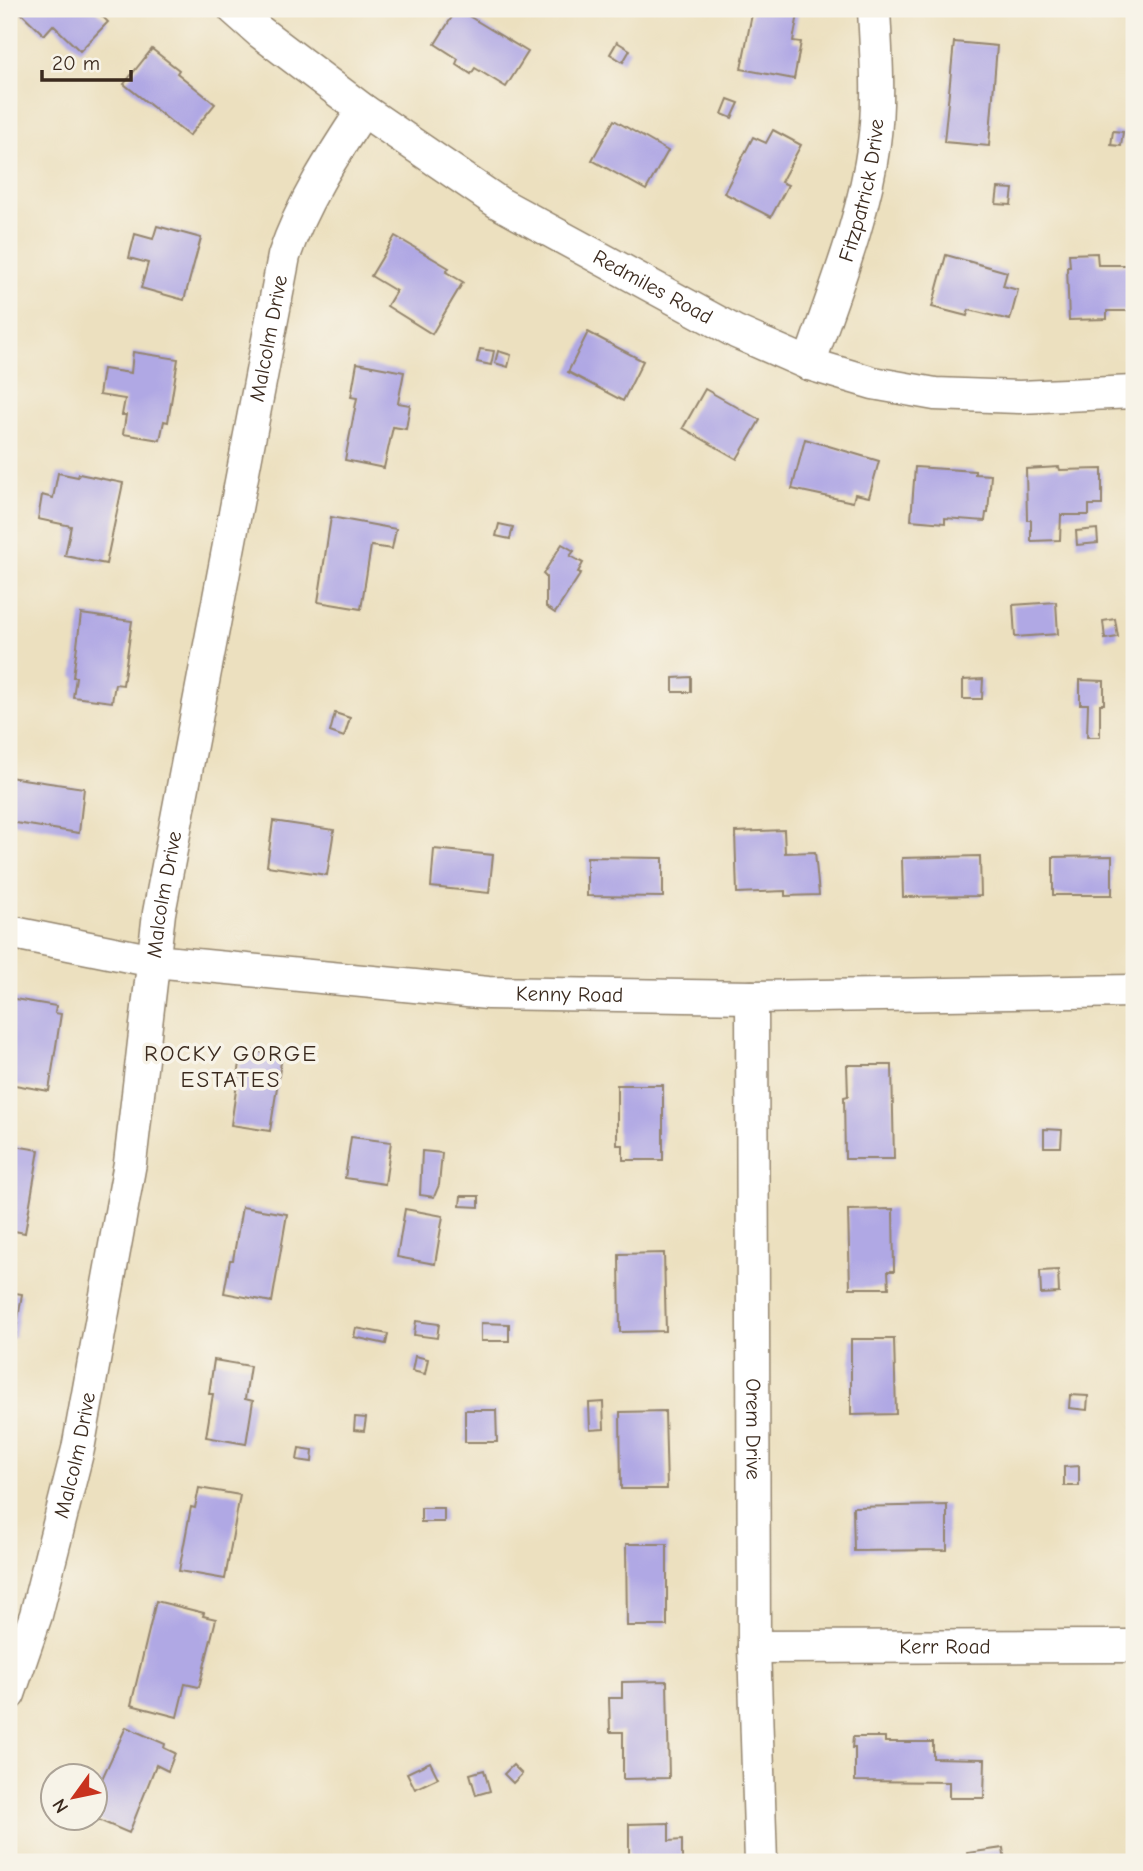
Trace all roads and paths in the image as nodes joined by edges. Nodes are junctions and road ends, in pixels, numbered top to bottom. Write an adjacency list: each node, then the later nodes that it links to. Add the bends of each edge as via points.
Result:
1 (234, 9): 3 (street, Redmiles Road)
2 (874, 9): 4 (street, Fitzpatrick Drive, via 874,143 855,230)
3 (363, 110): 4 (street, Redmiles Road, via 499,203 736,332); 7 (street, Malcolm Drive, via 311,194 284,256 184,776)
4 (809, 363): 5 (street, Redmiles Road, via 873,383 934,394 1019,397)
5 (1134, 392)
6 (9, 932): 7 (street, Kenny Road)
7 (154, 961): 9 (street, Kenny Road, via 488,993); 12 (street, Malcolm Drive, via 130,1163 78,1449 36,1615)
8 (1134, 991): 9 (street, Kenny Road)
9 (752, 997): 11 (street, Orem Drive)
10 (1134, 1646): 11 (street, Kerr Road)
11 (754, 1647): 13 (street, Orem Drive)
12 (9, 1694)
13 (761, 1862)

